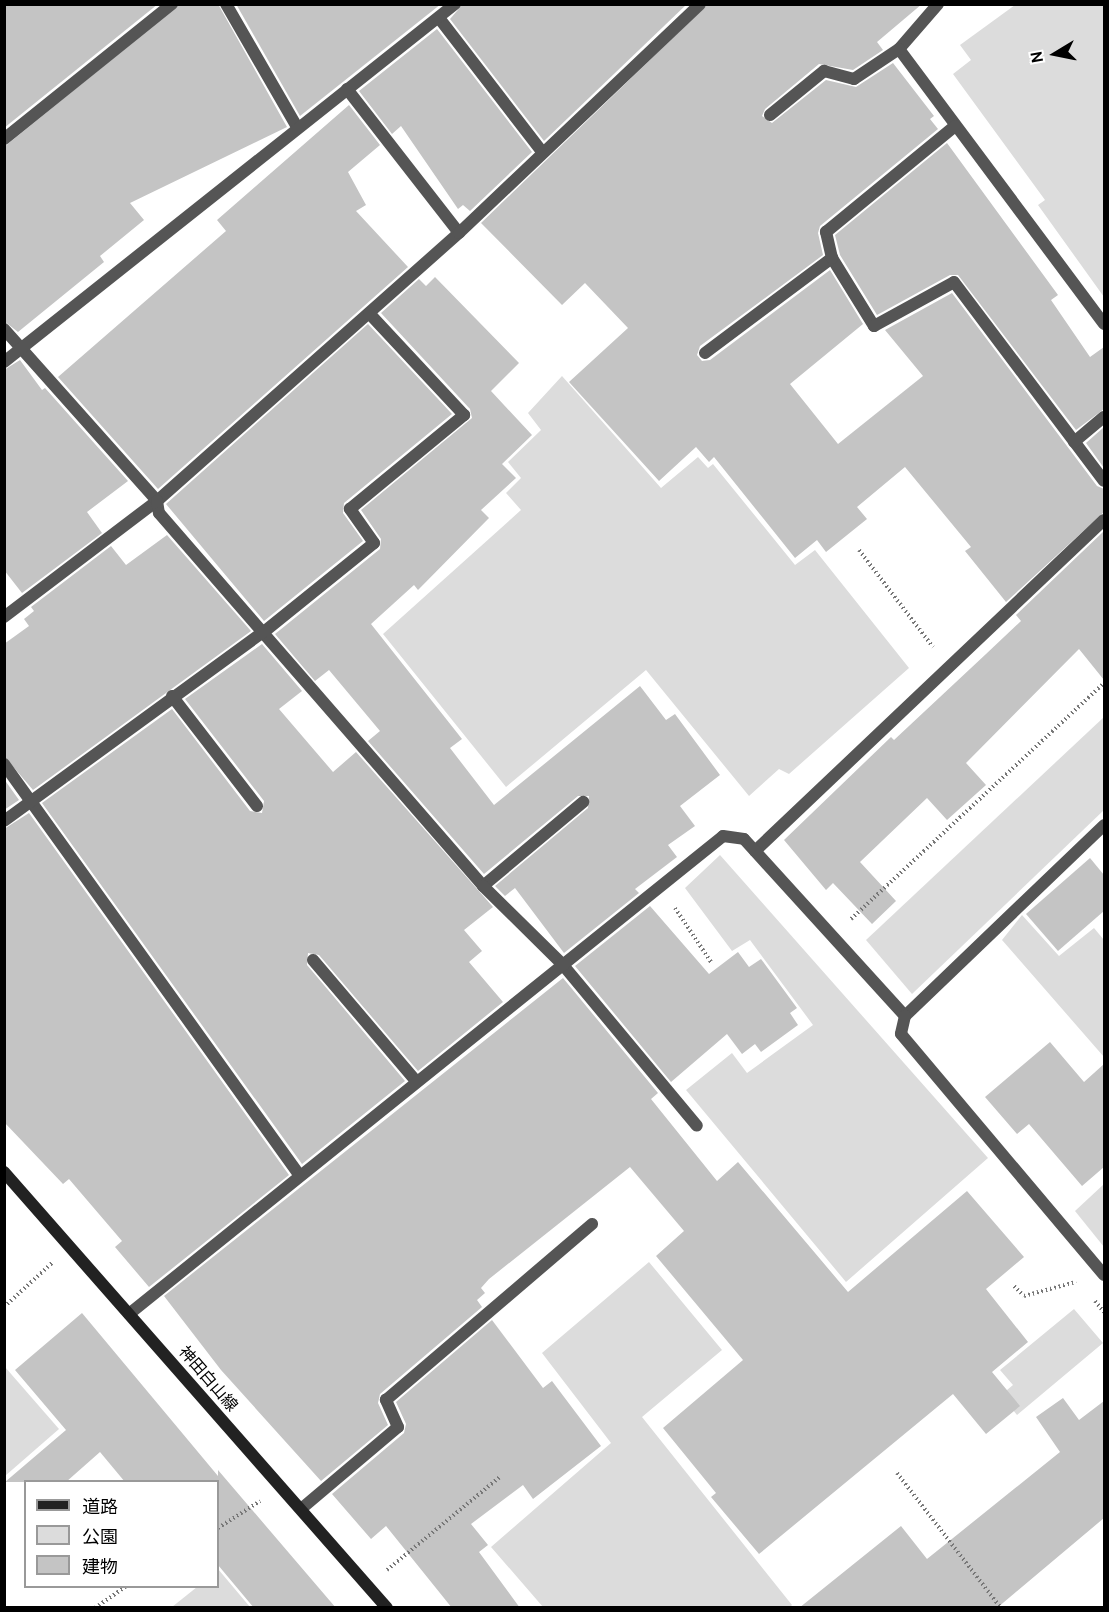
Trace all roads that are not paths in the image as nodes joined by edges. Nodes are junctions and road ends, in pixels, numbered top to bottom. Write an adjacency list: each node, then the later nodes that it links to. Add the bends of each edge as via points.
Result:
1 (172, 4): 12 (street)
2 (226, 4): 11 (street)
3 (455, 4): 6 (street)
4 (700, 4): 13 (street)
5 (938, 4): 7 (street)
6 (439, 18): 8 (street); 13 (street)
7 (898, 49): 9 (street, via 855,79 824,71); 10 (street)
8 (347, 89): 11 (street); 14 (street)
9 (770, 115)
10 (955, 126): 15 (street, via 826,232); 17 (street)
11 (297, 127): 19 (street)
12 (4, 139)
13 (543, 153): 14 (street)
14 (459, 233): 16 (street)
15 (832, 258): 20 (street); 23 (street, via 874,326 954,282)
16 (369, 313): 25 (street); 28 (street, via 464,415 350,509 374,543)
17 (1104, 324)
18 (4, 329): 19 (street)
19 (21, 349): 21 (street); 25 (street)
20 (705, 353)
21 (4, 362)
22 (1104, 417): 23 (street)
23 (1074, 442): 24 (street)
24 (1104, 482)
25 (157, 501): 27 (street); 28 (street, via 159,513)
26 (1104, 520): 36 (street)
27 (4, 617)
28 (265, 631): 29 (street); 37 (street)
29 (172, 696): 31 (street); 33 (street)
30 (4, 764): 31 (street)
31 (33, 799): 34 (street); 44 (street)
32 (583, 802): 37 (street)
33 (257, 806)
34 (4, 821)
35 (1104, 825): 40 (street)
36 (755, 851): 39 (street, via 744,839 723,836); 40 (street)
37 (483, 886): 39 (street)
38 (313, 960): 41 (street)
39 (563, 965): 41 (street); 42 (street)
40 (905, 1016): 46 (street, via 901,1034)
41 (417, 1082): 44 (street)
42 (697, 1126)
43 (4, 1172): 47 (main road, 神田白山線)
44 (300, 1176): 47 (street)
45 (592, 1224): 48 (street, via 386,1400 398,1427)
46 (1104, 1275)
47 (129, 1314): 48 (main road, 神田白山線)
48 (301, 1509): 49 (main road, 神田白山線)
49 (387, 1608)

